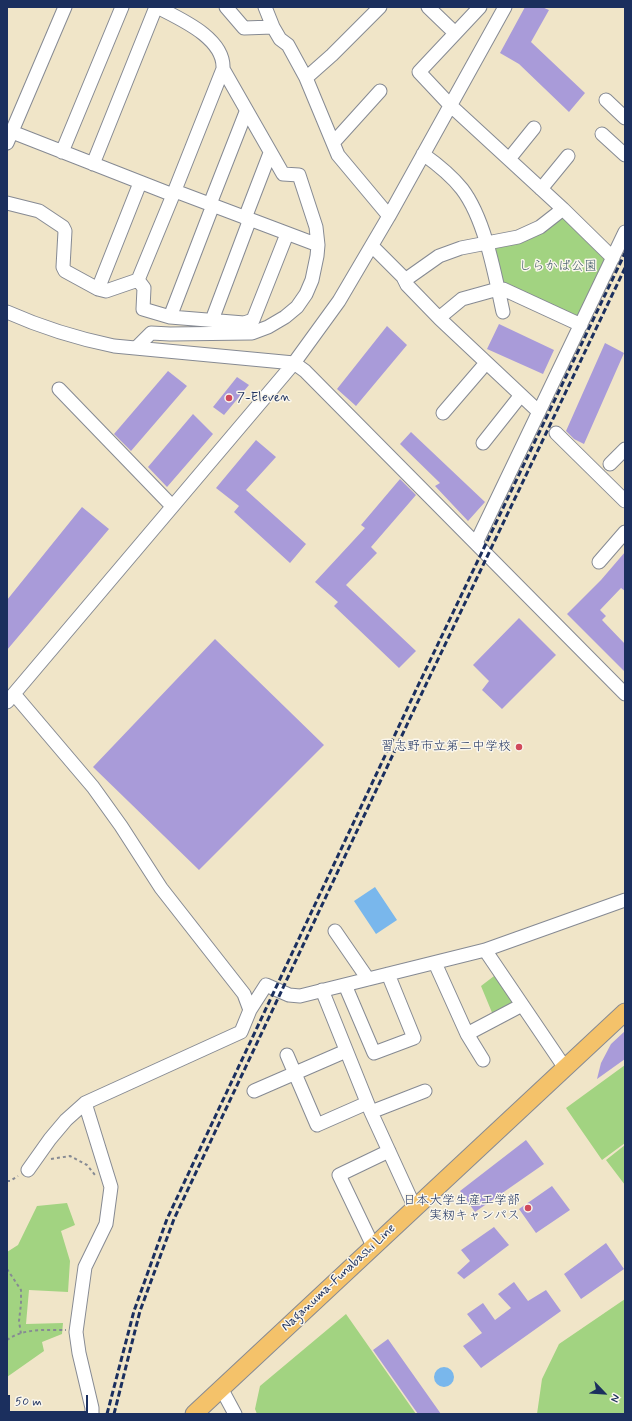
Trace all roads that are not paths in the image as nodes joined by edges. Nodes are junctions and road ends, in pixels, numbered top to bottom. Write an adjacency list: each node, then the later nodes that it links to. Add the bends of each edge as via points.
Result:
1 (65, 7): 21 (street)
2 (122, 7): 23 (street)
3 (156, 7): 12 (street, via 194,27 215,45 223,61); 29 (street)
4 (226, 7): 10 (street, via 244,28)
5 (265, 7): 10 (street)
6 (380, 7): 13 (street)
7 (428, 7): 11 (street)
8 (480, 7): 11 (street)
9 (506, 7): 16 (street)
10 (273, 27): 13 (street, via 280,39 288,45)
11 (455, 33): 16 (street, via 419,72)
12 (222, 69): 17 (street); 32 (street)
13 (306, 78): 22 (street)
14 (380, 91): 22 (street)
15 (606, 100): 18 (street)
16 (450, 106): 25 (street); 28 (street)
17 (246, 112): 24 (street); 34 (street)
18 (625, 118)
19 (534, 128): 28 (street)
20 (602, 134): 26 (street)
21 (9, 135): 23 (street)
22 (333, 143): 36 (street, via 338,155)
23 (62, 152): 29 (street)
24 (270, 153): 37 (street); 41 (street, via 283,174 299,174 316,227)
25 (423, 154): 36 (street); 40 (street, via 444,170 462,190 473,209)
26 (625, 155)
27 (568, 156): 31 (street)
28 (508, 159): 31 (street)
29 (93, 164): 30 (street)
30 (140, 183): 32 (street); 46 (street)
31 (541, 189): 35 (street)
32 (174, 193): 34 (street); 44 (street)
33 (7, 203): 46 (street, via 39,211 63,226 65,271)
34 (212, 205): 37 (street); 50 (street)
35 (563, 209): 40 (street, via 540,227 518,237); 43 (street)
36 (389, 216): 42 (street)
37 (248, 218): 39 (street); 52 (street)
38 (625, 232): 43 (street)
39 (287, 234): 41 (street); 52 (street, via 253,320 244,323)
40 (486, 243): 45 (street, via 439,256); 47 (street)
41 (318, 245): 54 (street, via 312,280 306,294 286,317 252,333 151,333)
42 (372, 246): 45 (street); 55 (street, via 339,301)
43 (613, 258): 53 (street)
44 (138, 280): 46 (street, via 106,291); 50 (street, via 144,288 143,309)
45 (405, 280): 51 (street)
46 (98, 289)
47 (498, 289): 49 (street); 51 (street, via 462,300); 53 (street, via 503,289)
48 (7, 312): 54 (street, via 71,336 114,346)
49 (503, 312)
50 (170, 317): 52 (street)
51 (439, 318): 56 (street)
52 (212, 320)
53 (580, 325): 60 (street)
54 (136, 348): 55 (street)
55 (294, 363): 66 (street); 68 (street, via 305,371)
56 (486, 363): 58 (street); 59 (street)
57 (59, 389): 66 (street)
58 (521, 395): 60 (street); 62 (street)
59 (443, 412)
60 (539, 412): 68 (street)
61 (556, 433): 65 (street)
62 (483, 443)
63 (625, 449): 64 (street)
64 (610, 464)
65 (625, 501)
66 (172, 506): 71 (street)
67 (625, 532): 69 (street)
68 (476, 544): 70 (street)
69 (599, 562)
70 (625, 694)
71 (10, 698): 81 (street, via 93,787 161,888 244,994)
72 (625, 900): 74 (street)
73 (335, 930): 77 (street)
74 (485, 950): 75 (street); 80 (street)
75 (435, 963): 76 (street); 83 (street)
76 (388, 974): 77 (street); 78 (street, via 414,1038 374,1053)
77 (368, 979): 78 (street)
78 (345, 985): 79 (street)
79 (322, 990): 81 (street, via 300,996 289,995 266,985); 84 (street)
80 (522, 1005): 83 (street); 87 (street)
81 (250, 1010): 91 (street, via 241,1032)
82 (625, 1012): 87 (main road, Naganuma-Funabashi Line)
83 (467, 1034): 86 (street)
84 (346, 1051): 88 (street); 92 (street)
85 (287, 1055): 88 (street)
86 (483, 1060)
87 (565, 1068): 95 (main road, Naganuma-Funabashi Line)
88 (295, 1074): 90 (street); 92 (street, via 317,1125)
89 (425, 1091): 92 (street)
90 (254, 1092)
91 (85, 1103): 94 (street, via 66,1120); 98 (street, via 111,1187 106,1224 84,1267 76,1332)
92 (369, 1108): 93 (street)
93 (389, 1151): 95 (street); 96 (street, via 339,1175)
94 (28, 1170)
95 (415, 1208): 96 (main road, Naganuma-Funabashi Line)
96 (373, 1246): 97 (main road, Naganuma-Funabashi Line)
97 (221, 1388): 99 (main road, Naganuma-Funabashi Line); 100 (street)
98 (92, 1414)
99 (194, 1414)
100 (234, 1414)

